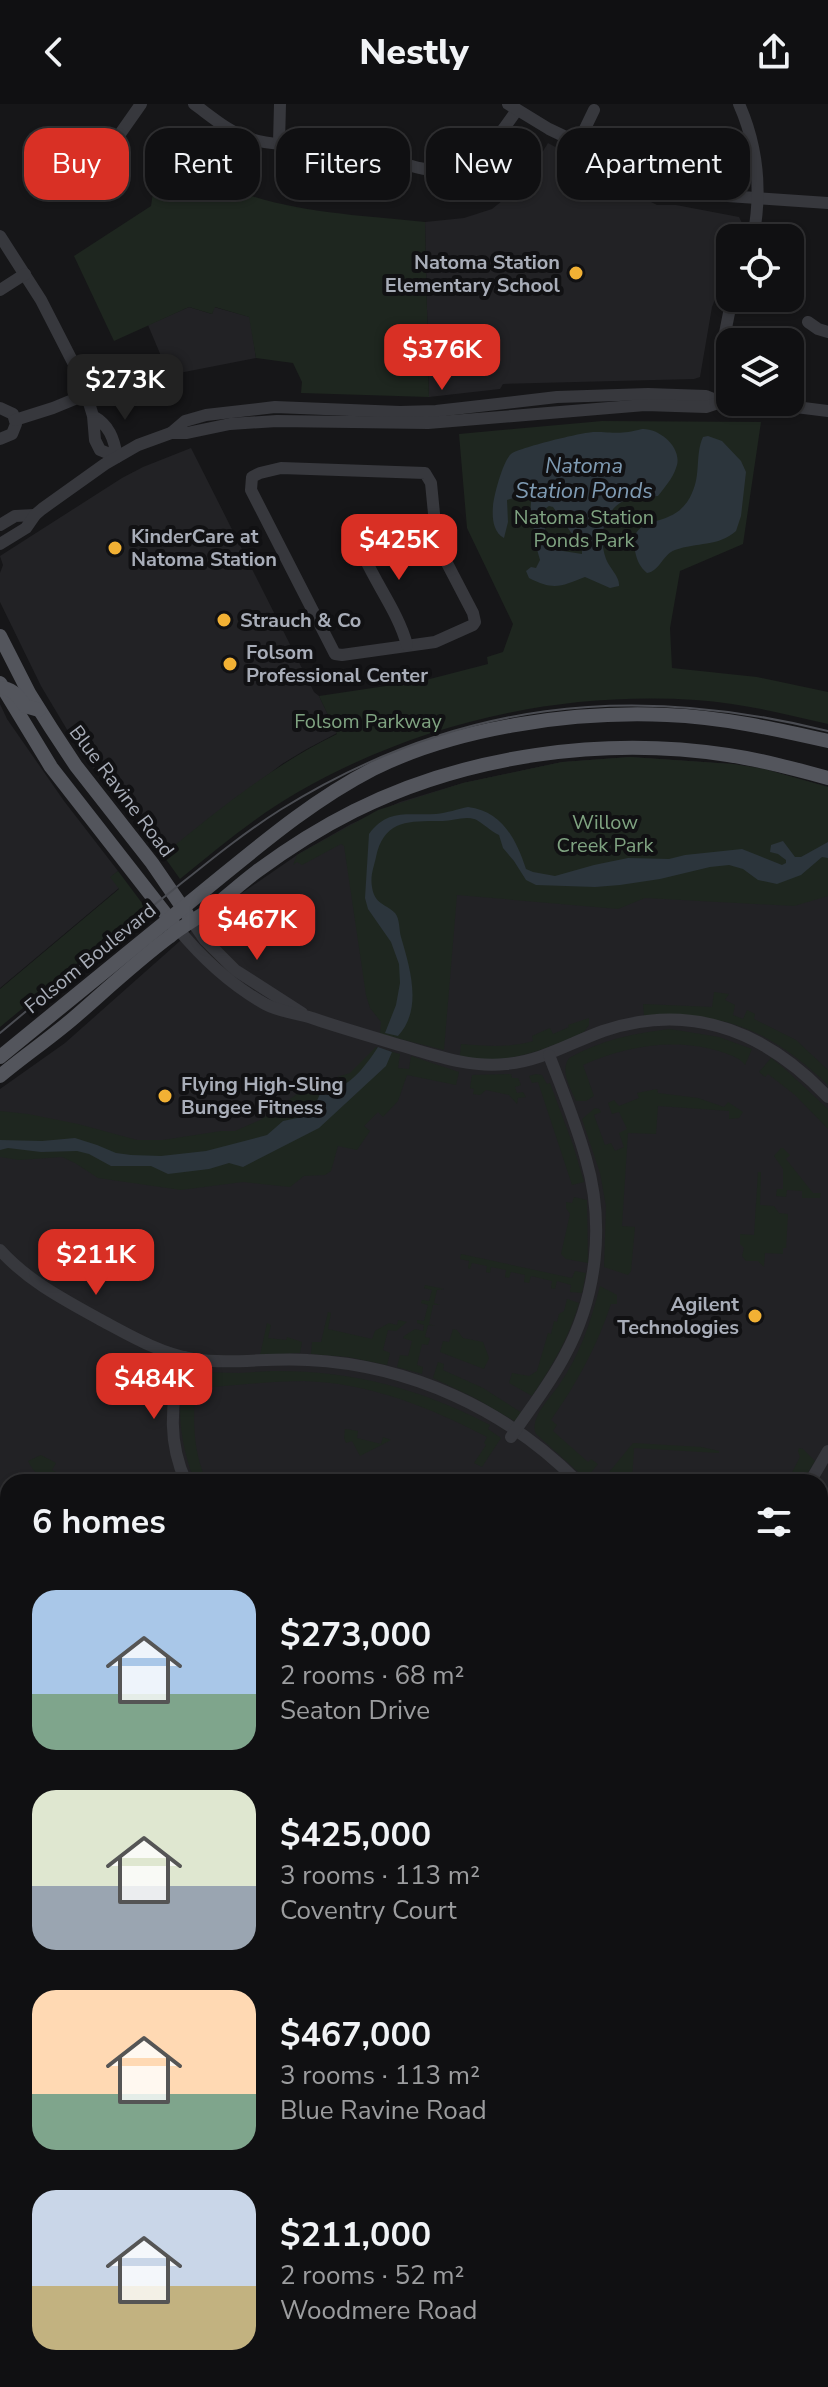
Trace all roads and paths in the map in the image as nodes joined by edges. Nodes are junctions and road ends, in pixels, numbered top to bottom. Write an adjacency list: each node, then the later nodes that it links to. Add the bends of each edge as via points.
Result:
1 (141, 104): 7 (street)
2 (194, 104): 11 (street, via 239,135)
3 (280, 104): 8 (street)
4 (739, 104): 14 (street, via 756,156)
5 (513, 107): 10 (street); 12 (street, via 496,140 483,152 443,169)
6 (594, 110): 9 (street)
7 (124, 128)
8 (279, 128)
9 (585, 128)
10 (557, 131)
11 (276, 143)
12 (410, 166)
13 (750, 198): 14 (street)
14 (758, 199): 15 (street); 16 (street)
15 (828, 203)
16 (755, 224)
17 (0, 236): 18 (street)
18 (25, 274): 19 (street); 22 (street)
19 (0, 290)
20 (808, 322): 21 (street)
21 (828, 332)
22 (87, 394): 27 (street); 29 (street, via 100,450)
23 (716, 404): 29 (street, via 428,423 252,422 171,433)
24 (0, 408): 27 (street, via 9,410)
25 (804, 408): 26 (street)
26 (828, 411)
27 (15, 420): 28 (street, via 12,434)
28 (0, 439)
29 (117, 457): 30 (street)
30 (35, 515): 31 (street, via 15,516); 33 (street, via 26,528)
31 (0, 525)
32 (355, 526): 35 (street)
33 (0, 544)
34 (0, 636): 37 (main road, Blue Ravine Road)
35 (407, 645): 35 (street, via 441,640 475,622 437,544 427,475 281,468 252,477 251,490 333,651 342,655)
36 (1, 686): 37 (main road, via 25,706); 42 (main road, Blue Ravine Road, via 51,767)
37 (39, 710): 40 (main road, Blue Ravine Road)
38 (828, 741): 40 (main road, Folsom Boulevard, via 669,715 577,717 484,731 373,769 292,819)
39 (828, 778): 41 (main road, Folsom Boulevard, via 752,759 636,748 498,763 418,785 352,812 303,839)
40 (183, 908): 41 (main road, Blue Ravine Road); 42 (main road, Folsom Boulevard)
41 (192, 921): 42 (main road, Folsom Boulevard); 43 (street, Blue Ravine Road, via 235,970)
42 (174, 924): 43 (street, Blue Ravine Road, via 226,979 267,1005); 45 (main road, Folsom Boulevard); 46 (main road, Folsom Boulevard, via 74,1018)
43 (304, 1015): 44 (street, Blue Ravine Road, via 480,1064)
44 (549, 1055): 47 (street, Blue Ravine Road, via 632,1024 698,1022 768,1046); 50 (street, via 591,1178 595,1260 573,1340)
45 (0, 1057)
46 (0, 1076)
47 (828, 1097)
48 (0, 1250): 49 (street, via 42,1287 134,1338)
49 (184, 1357): 50 (street, via 361,1365 448,1392); 52 (street, via 172,1417)
50 (514, 1433): 53 (street, via 543,1449)
51 (828, 1451): 54 (street)
52 (183, 1474)
53 (570, 1474)
54 (815, 1474)

